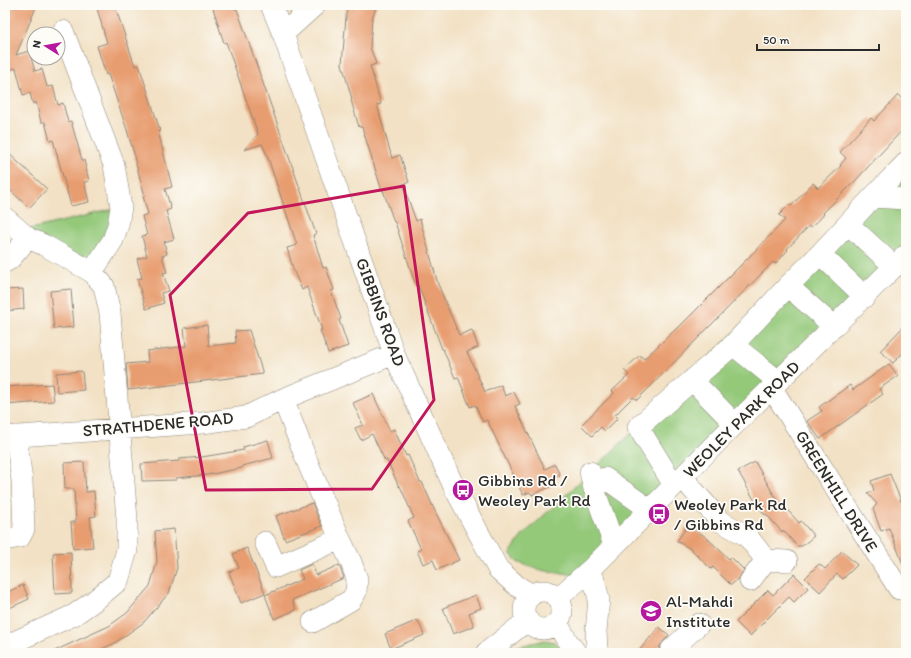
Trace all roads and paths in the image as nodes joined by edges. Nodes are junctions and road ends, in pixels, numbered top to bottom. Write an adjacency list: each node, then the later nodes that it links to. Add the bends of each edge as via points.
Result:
1 (272, 5): 3 (street, GIBBINS ROAD)
2 (315, 5): 3 (street)
3 (283, 34): 19 (street, GIBBINS ROAD)
4 (66, 39): 14 (street, via 114,165 121,207 113,240)
5 (906, 164): 6 (street)
6 (872, 197): 7 (street); 9 (street)
7 (906, 199)
8 (5, 218): 10 (street)
9 (848, 224): 11 (street); 12 (street)
10 (28, 238): 13 (street); 14 (street)
11 (820, 254): 15 (street); 16 (street)
12 (900, 261): 16 (street, WEOLEY PARK ROAD)
13 (5, 262)
14 (92, 272): 24 (street, via 104,286 110,313)
15 (788, 286): 17 (street); 18 (street)
16 (865, 297): 17 (street, WEOLEY PARK ROAD)
17 (834, 327): 21 (street, WEOLEY PARK ROAD)
18 (733, 345): 20 (street); 21 (street)
19 (394, 354): 22 (street, STRATHDENE ROAD); 37 (street, GIBBINS ROAD, via 455,489 498,569)
20 (692, 380): 23 (street); 26 (street, via 638,427)
21 (774, 384): 23 (street, WEOLEY PARK ROAD); 36 (street, GREENHILL DRIVE, via 899,589)
22 (283, 399): 24 (street, STRATHDENE ROAD, via 246,417 202,423); 28 (street, via 306,461)
23 (735, 424): 26 (street, WEOLEY PARK ROAD)
24 (120, 428): 25 (street, STRATHDENE ROAD); 43 (street, via 127,550 118,581 74,615)
25 (10, 436): 29 (street, via 22,481 24,529 20,537)
26 (678, 481): 27 (street, WEOLEY PARK ROAD); 32 (street, via 720,521 747,536)
27 (649, 509): 31 (street, WEOLEY PARK ROAD); 31 (street, via 605,478 592,481)
28 (340, 539): 30 (street, via 276,567); 40 (street, via 357,579 356,592 351,600)
29 (5, 540)
30 (266, 542)
31 (614, 545): 34 (street, WEOLEY PARK ROAD)
32 (766, 560): 33 (street); 35 (street)
33 (787, 561)
34 (591, 569): 38 (street, WEOLEY PARK ROAD); 44 (street, via 599,599)
35 (750, 581)
36 (906, 586)
37 (532, 595): 38 (street, via 537,592 548,592); 39 (street, via 525,604 525,615)
38 (558, 598): 41 (street, via 562,613)
39 (528, 620): 41 (street, via 536,628 542,629); 45 (street)
40 (313, 622)
41 (557, 622): 46 (street)
42 (699, 624): 47 (street)
43 (5, 646)
44 (596, 648)
45 (486, 653)
46 (576, 653)
47 (670, 653)

